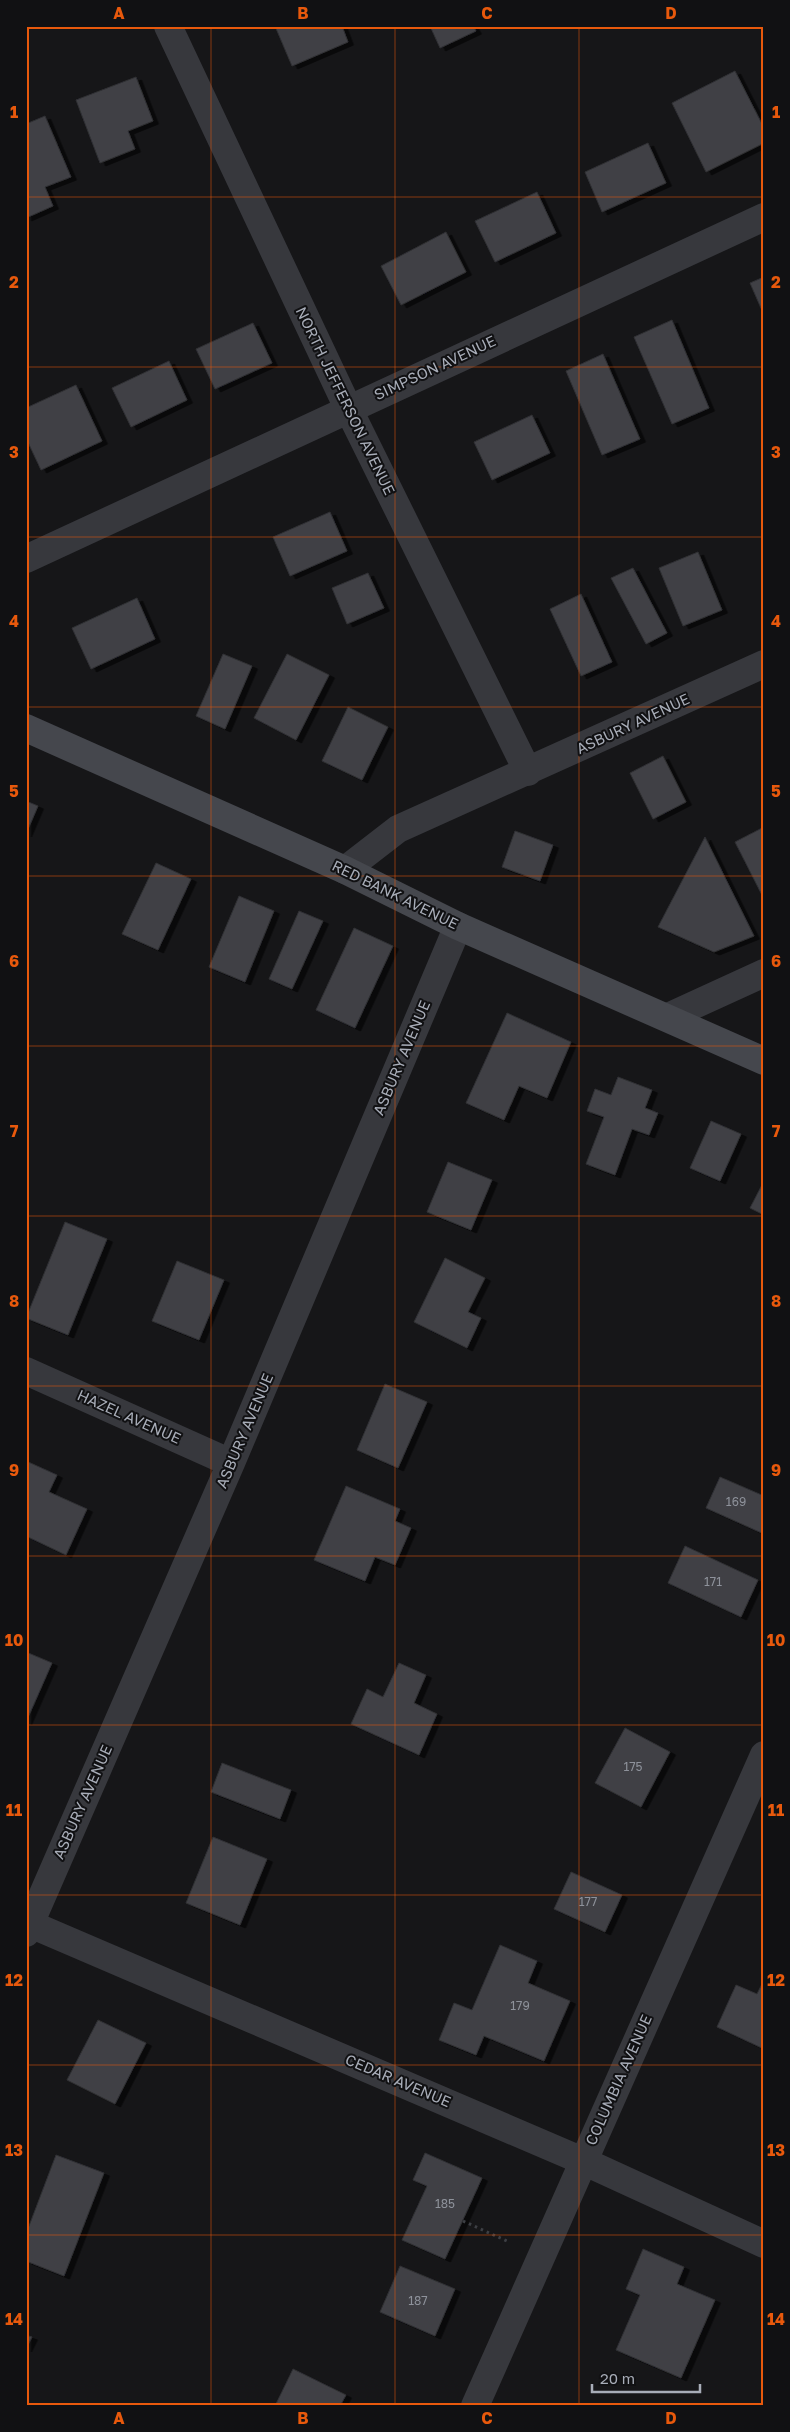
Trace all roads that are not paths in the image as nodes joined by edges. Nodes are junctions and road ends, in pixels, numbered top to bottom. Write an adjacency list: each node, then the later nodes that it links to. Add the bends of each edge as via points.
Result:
1 (168, 26): 3 (street, NORTH JEFFERSON AVENUE)
2 (764, 217): 3 (street, SIMPSON AVENUE)
3 (348, 408): 4 (street, SIMPSON AVENUE); 7 (street, NORTH JEFFERSON AVENUE)
4 (26, 559)
5 (764, 664): 7 (street, ASBURY AVENUE)
6 (26, 728): 8 (street, RED BANK AVENUE)
7 (528, 772): 8 (street, ASBURY AVENUE, via 398,829)
8 (345, 870): 9 (street, RED BANK AVENUE)
9 (458, 926): 11 (street, RED BANK AVENUE); 14 (street, ASBURY AVENUE)
10 (764, 973): 11 (street)
11 (668, 1017): 12 (street, RED BANK AVENUE)
12 (764, 1061)
13 (26, 1371): 14 (street, HAZEL AVENUE)
14 (231, 1464): 16 (street, ASBURY AVENUE)
15 (764, 1755): 17 (street, COLUMBIA AVENUE)
16 (28, 1929): 17 (street, CEDAR AVENUE)
17 (583, 2160): 18 (street, CEDAR AVENUE); 19 (street, COLUMBIA AVENUE)
18 (764, 2244)
19 (475, 2406)

